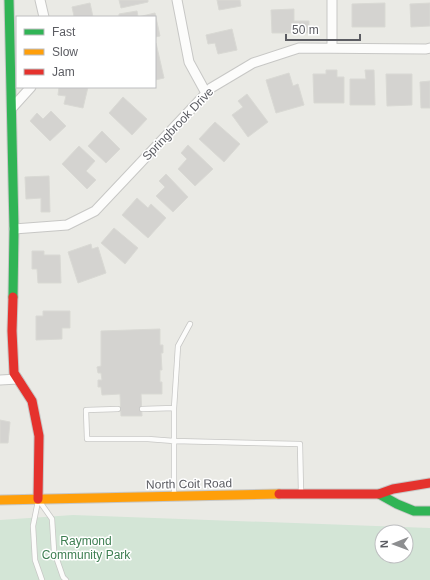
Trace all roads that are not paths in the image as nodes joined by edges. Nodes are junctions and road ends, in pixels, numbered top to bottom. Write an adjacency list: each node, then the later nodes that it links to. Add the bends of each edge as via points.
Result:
1 (9, 0): 10 (street)
2 (40, 0): 5 (street)
3 (177, 0): 9 (street, via 189,62)
4 (332, 0): 6 (street)
5 (44, 16)
6 (332, 48): 7 (street, Springbrook Drive); 9 (street, Springbrook Drive, via 299,48 253,63)
7 (430, 48)
8 (30, 88): 10 (street)
9 (206, 93): 11 (street, Springbrook Drive, via 95,211 67,225)
10 (12, 108): 11 (street)
11 (14, 229): 13 (street, via 12,331 14,373)
12 (190, 324): 15 (lane, via 178,346)
13 (18, 379): 14 (street); 23 (street, via 32,401 39,436)
14 (0, 380)
15 (174, 408): 17 (lane); 18 (lane)
16 (118, 409): 18 (lane, via 86,410 87,439 148,438)
17 (142, 409)
18 (174, 441): 20 (lane, via 300,444); 22 (lane)
19 (430, 483): 21 (street, North Coit Road)
20 (301, 494): 21 (street, North Coit Road); 22 (street, North Coit Road)
21 (378, 494): 25 (street, North Coit Road, via 414,511)
22 (174, 496): 23 (street, North Coit Road)
23 (38, 499): 24 (street, North Coit Road); 26 (lane, via 33,526 35,560); 27 (lane, via 52,519 54,551)
24 (0, 500)
25 (430, 511)
26 (42, 580)
27 (66, 580)

